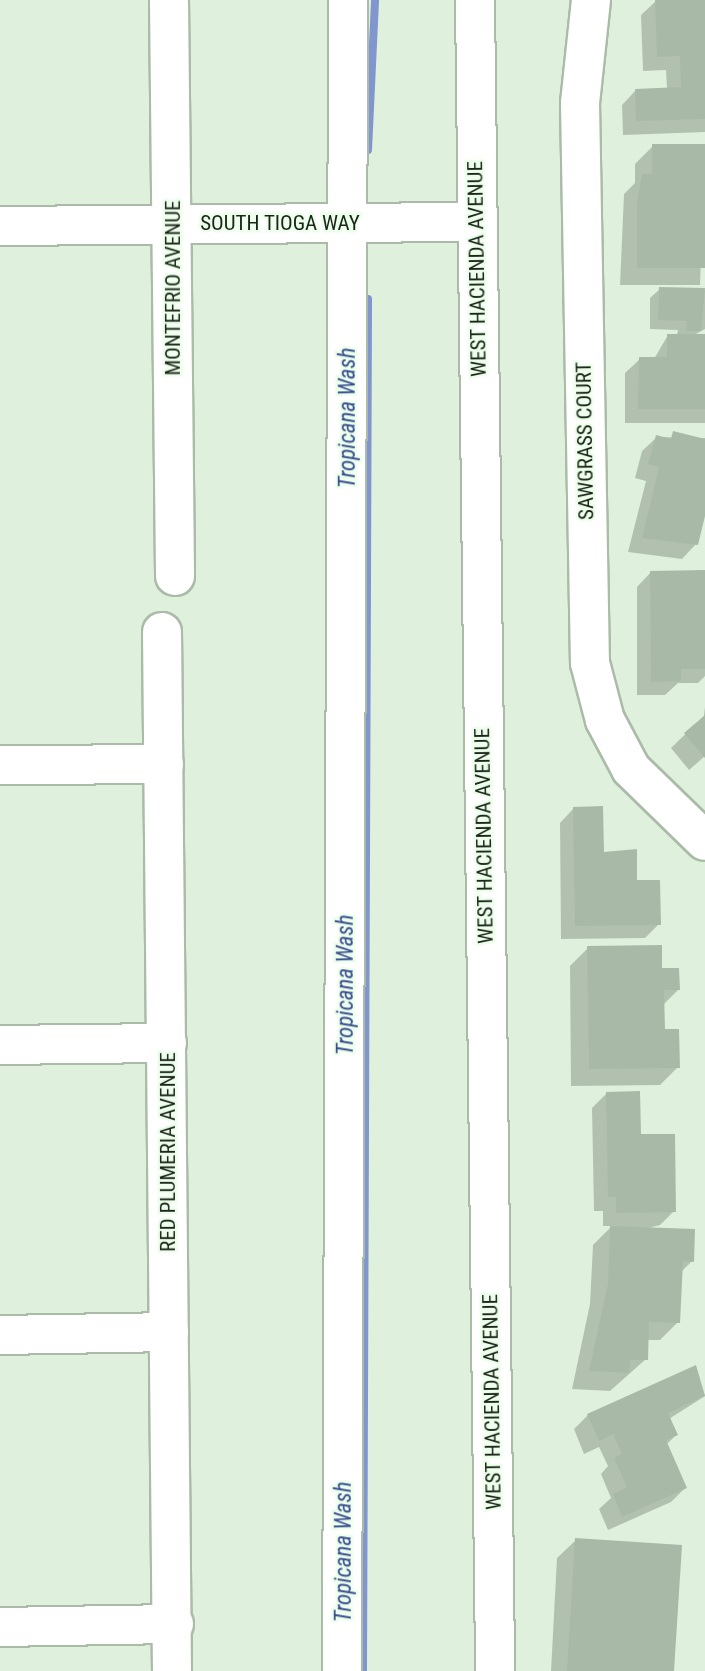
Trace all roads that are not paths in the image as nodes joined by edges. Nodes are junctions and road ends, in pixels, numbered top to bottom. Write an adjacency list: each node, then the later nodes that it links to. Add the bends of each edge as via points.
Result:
1 (169, 0): 6 (street, MONTEFRIO AVENUE)
2 (348, 0): 7 (street)
3 (475, 0): 5 (street, WEST HACIENDA AVENUE)
4 (594, 1): 13 (street, SAWGRASS COURT, via 580,103 590,663 605,720 631,769)
5 (477, 222): 7 (street, SOUTH TIOGA WAY); 22 (street, WEST HACIENDA AVENUE)
6 (173, 223): 7 (street, SOUTH TIOGA WAY); 8 (street, SOUTH TIOGA WAY); 9 (street, MONTEFRIO AVENUE)
7 (347, 223): 21 (street)
8 (0, 226)
9 (175, 576)
10 (163, 632): 11 (street, RED PLUMERIA AVENUE)
11 (164, 764): 12 (street); 14 (street, RED PLUMERIA AVENUE)
12 (0, 765)
13 (705, 841)
14 (167, 1043): 15 (street); 16 (street, RED PLUMERIA AVENUE)
15 (0, 1045)
16 (169, 1332): 17 (street); 18 (street, RED PLUMERIA AVENUE)
17 (0, 1335)
18 (174, 1624): 19 (street); 20 (street, RED PLUMERIA AVENUE)
19 (0, 1627)
20 (172, 1671)
21 (342, 1671)
22 (495, 1671)

